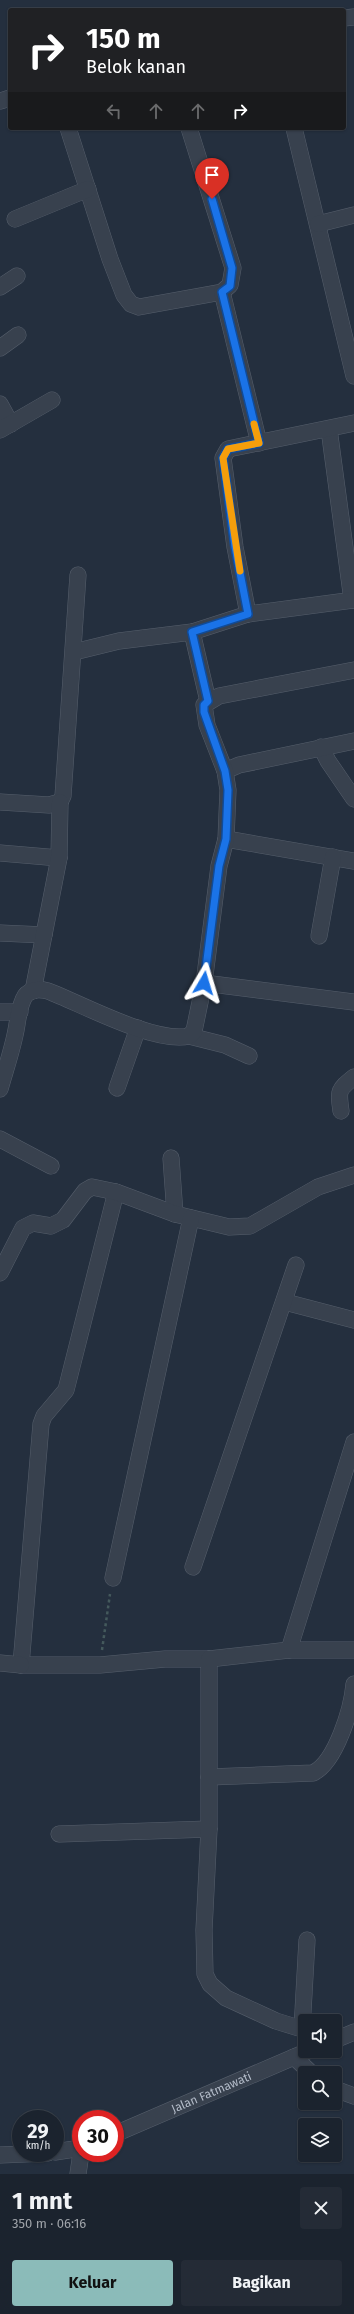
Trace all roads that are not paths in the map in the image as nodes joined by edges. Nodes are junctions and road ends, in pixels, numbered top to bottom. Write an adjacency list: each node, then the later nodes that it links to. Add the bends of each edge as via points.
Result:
1 (69, 130): 4 (street)
2 (190, 130): 10 (street, via 232,268 230,286)
3 (294, 130): 7 (street)
4 (88, 189): 6 (street); 10 (street, via 110,259 124,295 131,304 139,307 148,306)
5 (354, 215): 7 (street)
6 (15, 219)
7 (318, 224): 13 (street)
8 (17, 276): 9 (street)
9 (0, 287)
10 (222, 292): 19 (street)
11 (18, 335): 12 (street)
12 (0, 348)
13 (354, 376)
14 (52, 400): 17 (street)
15 (0, 404): 17 (street)
16 (354, 423): 18 (street)
17 (5, 427)
18 (329, 429): 19 (street); 21 (street)
19 (259, 443): 22 (street, via 228,449 223,458 235,547)
20 (78, 575): 24 (street)
21 (353, 600): 22 (street)
22 (248, 614): 23 (street)
23 (192, 632): 24 (street, via 119,641); 26 (street)
24 (74, 652): 32 (street, via 63,796)
25 (354, 670): 26 (street, via 282,682 219,696)
26 (208, 701): 29 (street, via 204,705 204,712)
27 (354, 741): 28 (street)
28 (322, 747): 29 (street, via 239,764); 30 (street, via 328,761)
29 (225, 771): 33 (street, via 228,790)
30 (354, 799)
31 (0, 802): 32 (street, via 49,805)
32 (60, 802): 36 (street)
33 (226, 839): 35 (street); 41 (street, via 219,866)
34 (0, 853): 36 (street)
35 (333, 857): 37 (street); 40 (street)
36 (59, 858): 39 (street)
37 (354, 861)
38 (0, 933): 39 (street)
39 (44, 935): 42 (street)
40 (319, 936)
41 (204, 983): 43 (street); 47 (street, via 196,1025)
42 (33, 991): 45 (street, via 26,995); 46 (street, via 48,991)
43 (354, 1002)
44 (0, 1012): 45 (street)
45 (20, 1012): 51 (street)
46 (138, 1028): 47 (street, via 172,1037); 50 (street)
47 (189, 1036): 48 (street, via 225,1045)
48 (249, 1056)
49 (354, 1076): 52 (street, via 342,1085 340,1090)
50 (117, 1088)
51 (0, 1089)
52 (341, 1111)
53 (0, 1139): 55 (street)
54 (172, 1158): 58 (street)
55 (51, 1166)
56 (354, 1175): 59 (street, via 318,1187 250,1226 229,1227)
57 (116, 1192): 58 (street); 61 (street, via 92,1187 85,1191 63,1220 51,1226 39,1223 28,1225 20,1233); 71 (street, via 66,1390 44,1416 41,1424)
58 (175, 1214): 59 (street)
59 (191, 1218): 66 (street)
60 (296, 1265): 62 (street)
61 (0, 1273)
62 (285, 1302): 63 (street); 65 (street)
63 (354, 1320)
64 (354, 1442): 67 (street)
65 (193, 1567)
66 (112, 1578)
67 (289, 1650): 68 (street); 69 (street)
68 (354, 1650)
69 (209, 1658): 71 (street); 73 (street)
70 (0, 1663): 71 (street)
71 (21, 1665)
72 (354, 1684): 73 (street, via 349,1714 328,1759 318,1770 313,1773)
73 (209, 1777): 74 (street)
74 (209, 1828): 75 (street); 78 (street, via 204,1930 208,1979 226,1998)
75 (59, 1834)
76 (307, 1940): 77 (street)
77 (304, 2014)
78 (298, 2029)
79 (354, 2032): 80 (street)
80 (342, 2037)
81 (298, 2055): 84 (street, Jalan Fatmawati)
82 (342, 2092): 83 (street)
83 (354, 2096)
84 (124, 2130)
85 (12, 2154): 86 (street)
86 (0, 2155)
87 (80, 2162): 88 (street)
88 (78, 2174)

